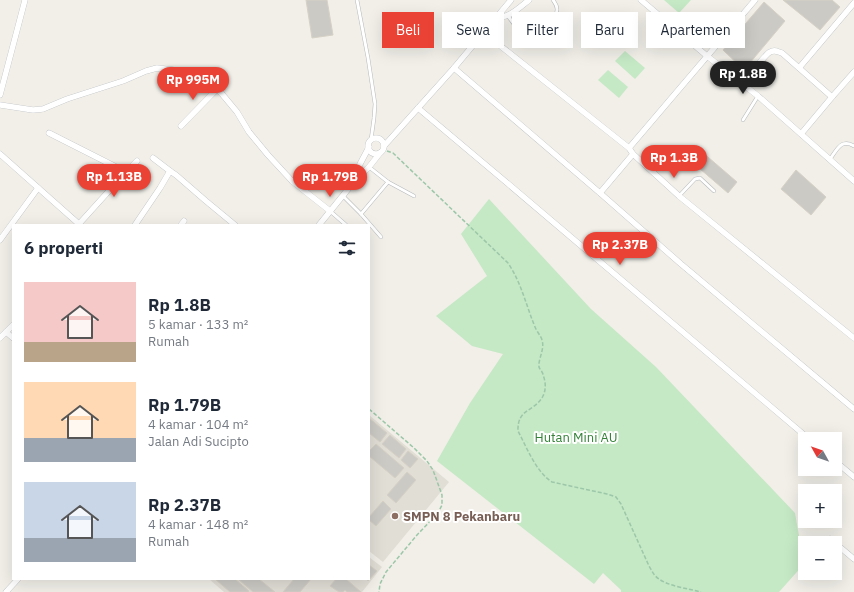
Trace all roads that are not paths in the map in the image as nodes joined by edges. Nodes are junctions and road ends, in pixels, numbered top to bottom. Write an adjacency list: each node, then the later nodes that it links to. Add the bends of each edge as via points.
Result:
1 (25, 0): 21 (street)
2 (357, 0): 30 (lane, via 375,104)
3 (511, 0): 10 (street)
4 (529, 0): 11 (street)
5 (553, 0): 11 (lane, via 557,10 552,22 534,34 522,32)
6 (641, 0): 15 (street)
7 (755, 0): 15 (street)
8 (850, 0): 9 (street)
9 (854, 3): 17 (street)
10 (501, 12)
11 (508, 16): 12 (street)
12 (504, 18)
13 (470, 48): 16 (street)
14 (503, 48): 33 (street)
15 (707, 56): 19 (street); 33 (street)
16 (454, 68): 25 (street); 48 (street)
17 (799, 68): 19 (street, via 776,50 764,57); 23 (street)
18 (854, 72): 23 (street)
19 (744, 84): 22 (street)
20 (217, 89): 24 (street, via 198,76 157,68 43,109); 27 (street); 52 (street, via 229,101 249,132 292,181)
21 (0, 95)
22 (758, 96): 26 (lane); 29 (street)
23 (832, 97): 29 (street)
24 (0, 105)
25 (418, 108): 34 (street); 69 (street)
26 (743, 120)
27 (181, 126)
28 (50, 133): 42 (street)
29 (801, 134): 38 (street)
30 (371, 140): 32 (street); 34 (street, via 378,138 382,141)
31 (854, 146): 38 (lane, via 850,143 840,145)
32 (369, 147): 34 (street, via 369,150 376,154); 45 (street)
33 (629, 148): 36 (street)
34 (382, 149): 40 (street)
35 (0, 154): 46 (street)
36 (633, 154): 48 (street); 51 (street)
37 (153, 158): 41 (street)
38 (830, 159): 43 (street)
39 (137, 161): 42 (street)
40 (369, 166): 44 (lane); 45 (street)
41 (170, 171): 55 (street); 56 (street)
42 (126, 172): 54 (street)
43 (854, 181)
44 (388, 182): 50 (lane); 53 (lane)
45 (353, 183): 49 (street)
46 (38, 188): 54 (street); 62 (street)
47 (714, 191): 51 (lane, via 700,178 695,179)
48 (600, 194): 68 (street)
49 (343, 196): 52 (street); 53 (lane)
50 (414, 196)
51 (679, 196): 67 (street)
52 (330, 211): 57 (street); 58 (lane)
53 (361, 214): 60 (lane)
54 (79, 224)
55 (136, 224)
56 (235, 224)
57 (320, 224)
58 (345, 224)
59 (370, 224): 61 (lane)
60 (370, 224)
61 (381, 237)
62 (0, 240)
63 (12, 326): 64 (street)
64 (6, 332): 65 (street); 66 (street)
65 (12, 337)
66 (0, 338)
67 (854, 338)
68 (854, 409)
69 (802, 432)
70 (842, 467): 71 (street)
71 (854, 477)
72 (842, 549): 73 (street)
73 (854, 559)
74 (17, 580): 75 (street)
75 (6, 592)

